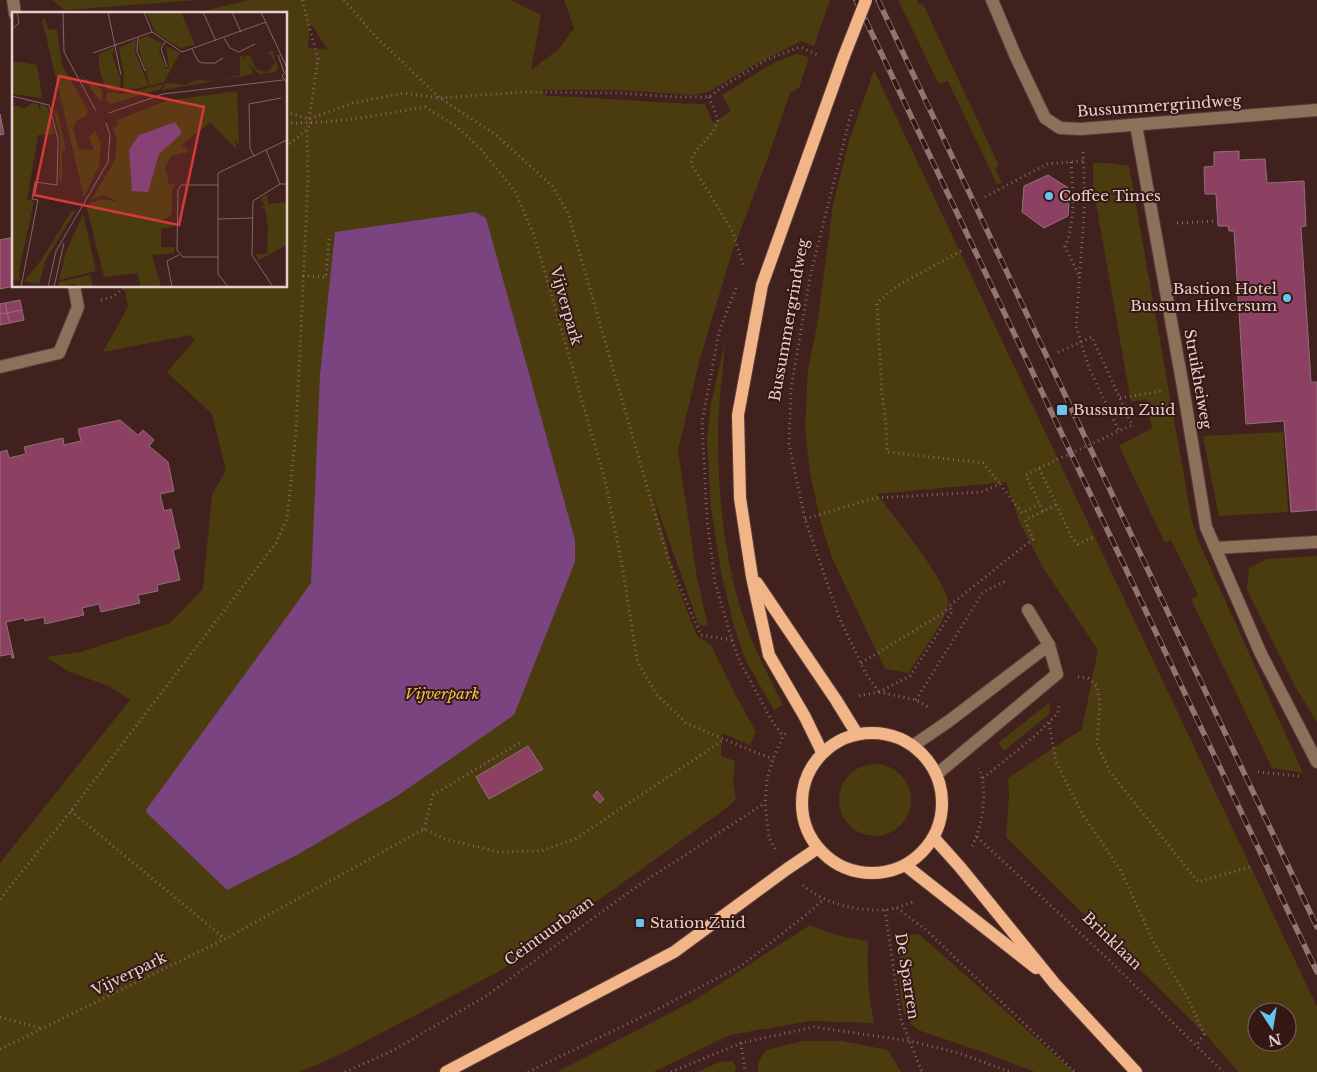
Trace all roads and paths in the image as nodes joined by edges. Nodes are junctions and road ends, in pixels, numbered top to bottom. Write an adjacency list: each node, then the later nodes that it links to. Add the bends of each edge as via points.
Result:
1 (302, 0): 11 (path, via 318,59)
2 (344, 0): 7 (path, via 375,36)
3 (866, 0): 46 (main road, Bussummergrindweg, bridge, via 762,285 738,415 740,498)
4 (992, 0): 16 (street, Bussummergrindweg, via 1045,118 1060,128)
5 (822, 57): 6 (path, via 800,47 766,60)
6 (708, 96): 7 (path, via 525,92); 25 (path, via 718,120 691,160 733,232)
7 (440, 98): 11 (path, via 404,93 352,103); 50 (path, via 496,135 552,186 568,213 668,559 701,635)
8 (852, 108): 42 (path, Bussummergrindweg, via 810,277 791,389 789,444)
9 (1317, 110): 14 (street, Bussummergrindweg)
10 (288, 113): 11 (path)
11 (309, 119): 13 (path)
12 (288, 124): 13 (path, Vijverpark)
13 (311, 124): 15 (path); 58 (path, Vijverpark, via 425,108 456,126 480,148 514,191 534,235 606,484 637,660 656,694 686,723)
14 (1136, 125): 16 (street, Bussummergrindweg); 34 (street, Struikheiweg)
15 (307, 129): 17 (path); 27 (path)
16 (1081, 129): 18 (path)
17 (288, 145)
18 (1083, 161): 19 (path); 26 (path, via 1085,201)
19 (1071, 162): 20 (path, via 1047,164); 26 (path, via 1074,198 1065,247)
20 (985, 197)
21 (1218, 221): 22 (path)
22 (1192, 222)
23 (329, 238): 27 (path, via 326,277)
24 (961, 251): 38 (path, via 897,286 877,302 887,452 984,463)
25 (744, 267)
26 (1079, 275): 31 (path, via 1076,326)
27 (303, 276): 69 (path, via 296,431 287,519 276,543)
28 (74, 288): 30 (street)
29 (123, 288): 30 (path, via 112,297)
30 (78, 307): 33 (street, via 59,353)
31 (1081, 342): 32 (path); 35 (path, via 1092,337); 36 (path)
32 (1058, 352)
33 (0, 367)
34 (1183, 387): 35 (path); 45 (street, Struikheiweg, via 1206,527)
35 (1120, 398): 36 (path, via 1132,425)
36 (1119, 431): 37 (path, bridge)
37 (1039, 468): 39 (path, via 1026,474); 40 (path)
38 (1000, 484): 39 (path, via 1022,513); 42 (path, via 981,492 875,498)
39 (1039, 504): 41 (path)
40 (1056, 505): 41 (path); 43 (path, via 1078,544)
41 (1043, 511): 48 (path, via 1025,520 1033,539)
42 (805, 519): 52 (path, Bussummergrindweg, via 838,617)
43 (1096, 536)
44 (1317, 542): 45 (street)
45 (1215, 548): 63 (street, Struikheiweg, via 1261,654)
46 (752, 577): 56 (main road, Bussummergrindweg); 61 (main road, Bussummergrindweg, via 769,655)
47 (1008, 580): 54 (path, via 983,592)
48 (949, 606): 52 (path, via 945,612); 52 (path, Bussummergrindweg, via 952,612 910,676 879,692)
49 (1028, 610): 51 (street)
50 (732, 640)
51 (1050, 645): 53 (street); 60 (street)
52 (862, 662)
53 (1057, 674): 55 (path, via 1058,713); 65 (street); 75 (path, via 1088,678 1097,686 1100,702 1097,744 1110,772 1198,882)
54 (916, 700)
55 (1048, 723): 67 (path); 86 (path, via 1056,762 1083,815 1121,872 1154,942 1188,998 1204,1034)
56 (857, 734): 60 (main road, via 887,734); 61 (main road)
57 (783, 736): 62 (path)
58 (725, 739): 62 (path, Vijverpark); 70 (path, via 575,839 542,851 498,852 445,839)
59 (521, 742): 70 (path, via 433,795)
60 (914, 745): 65 (main road)
61 (822, 752): 73 (main road, via 808,774 802,800 805,825)
62 (773, 759): 68 (path)
63 (1317, 762)
64 (1258, 772): 66 (path)
65 (937, 774): 72 (main road, via 943,795 942,818)
66 (1307, 777)
67 (983, 778)
68 (765, 804): 76 (path, via 769,838); 88 (path, Ceintuurbaan, via 639,885 486,996 392,1051)
69 (71, 811): 77 (path); 80 (path)
70 (424, 829): 80 (path, Vijverpark)
71 (977, 837): 86 (path, Brinklaan)
72 (934, 838): 74 (main road, via 922,854); 81 (main road)
73 (818, 848): 74 (main road, via 836,864 858,872 882,873); 76 (main road)
74 (905, 865): 81 (main road)
75 (1253, 866)
76 (786, 869): 89 (main road, via 674,952); 90 (path, via 806,888 824,899 741,966)
77 (0, 899)
78 (896, 908): 95 (path, via 925,929)
79 (886, 910): 84 (path, De Sparren, via 901,1020)
80 (225, 939): 83 (path, Vijverpark)
81 (1055, 984): 96 (main road)
82 (0, 1017): 83 (path)
83 (43, 1029): 87 (path, Vijverpark)
84 (910, 1041): 85 (path, via 814,1027); 93 (path, De Sparren); 94 (path)
85 (742, 1042): 91 (path); 92 (path)
86 (1196, 1046): 97 (path, Brinklaan)
87 (0, 1049)
88 (345, 1072)
89 (446, 1072)
90 (528, 1072)
91 (671, 1072)
92 (745, 1072)
93 (922, 1072)
94 (1010, 1072)
95 (1075, 1072)
96 (1136, 1072)
97 (1223, 1072)

